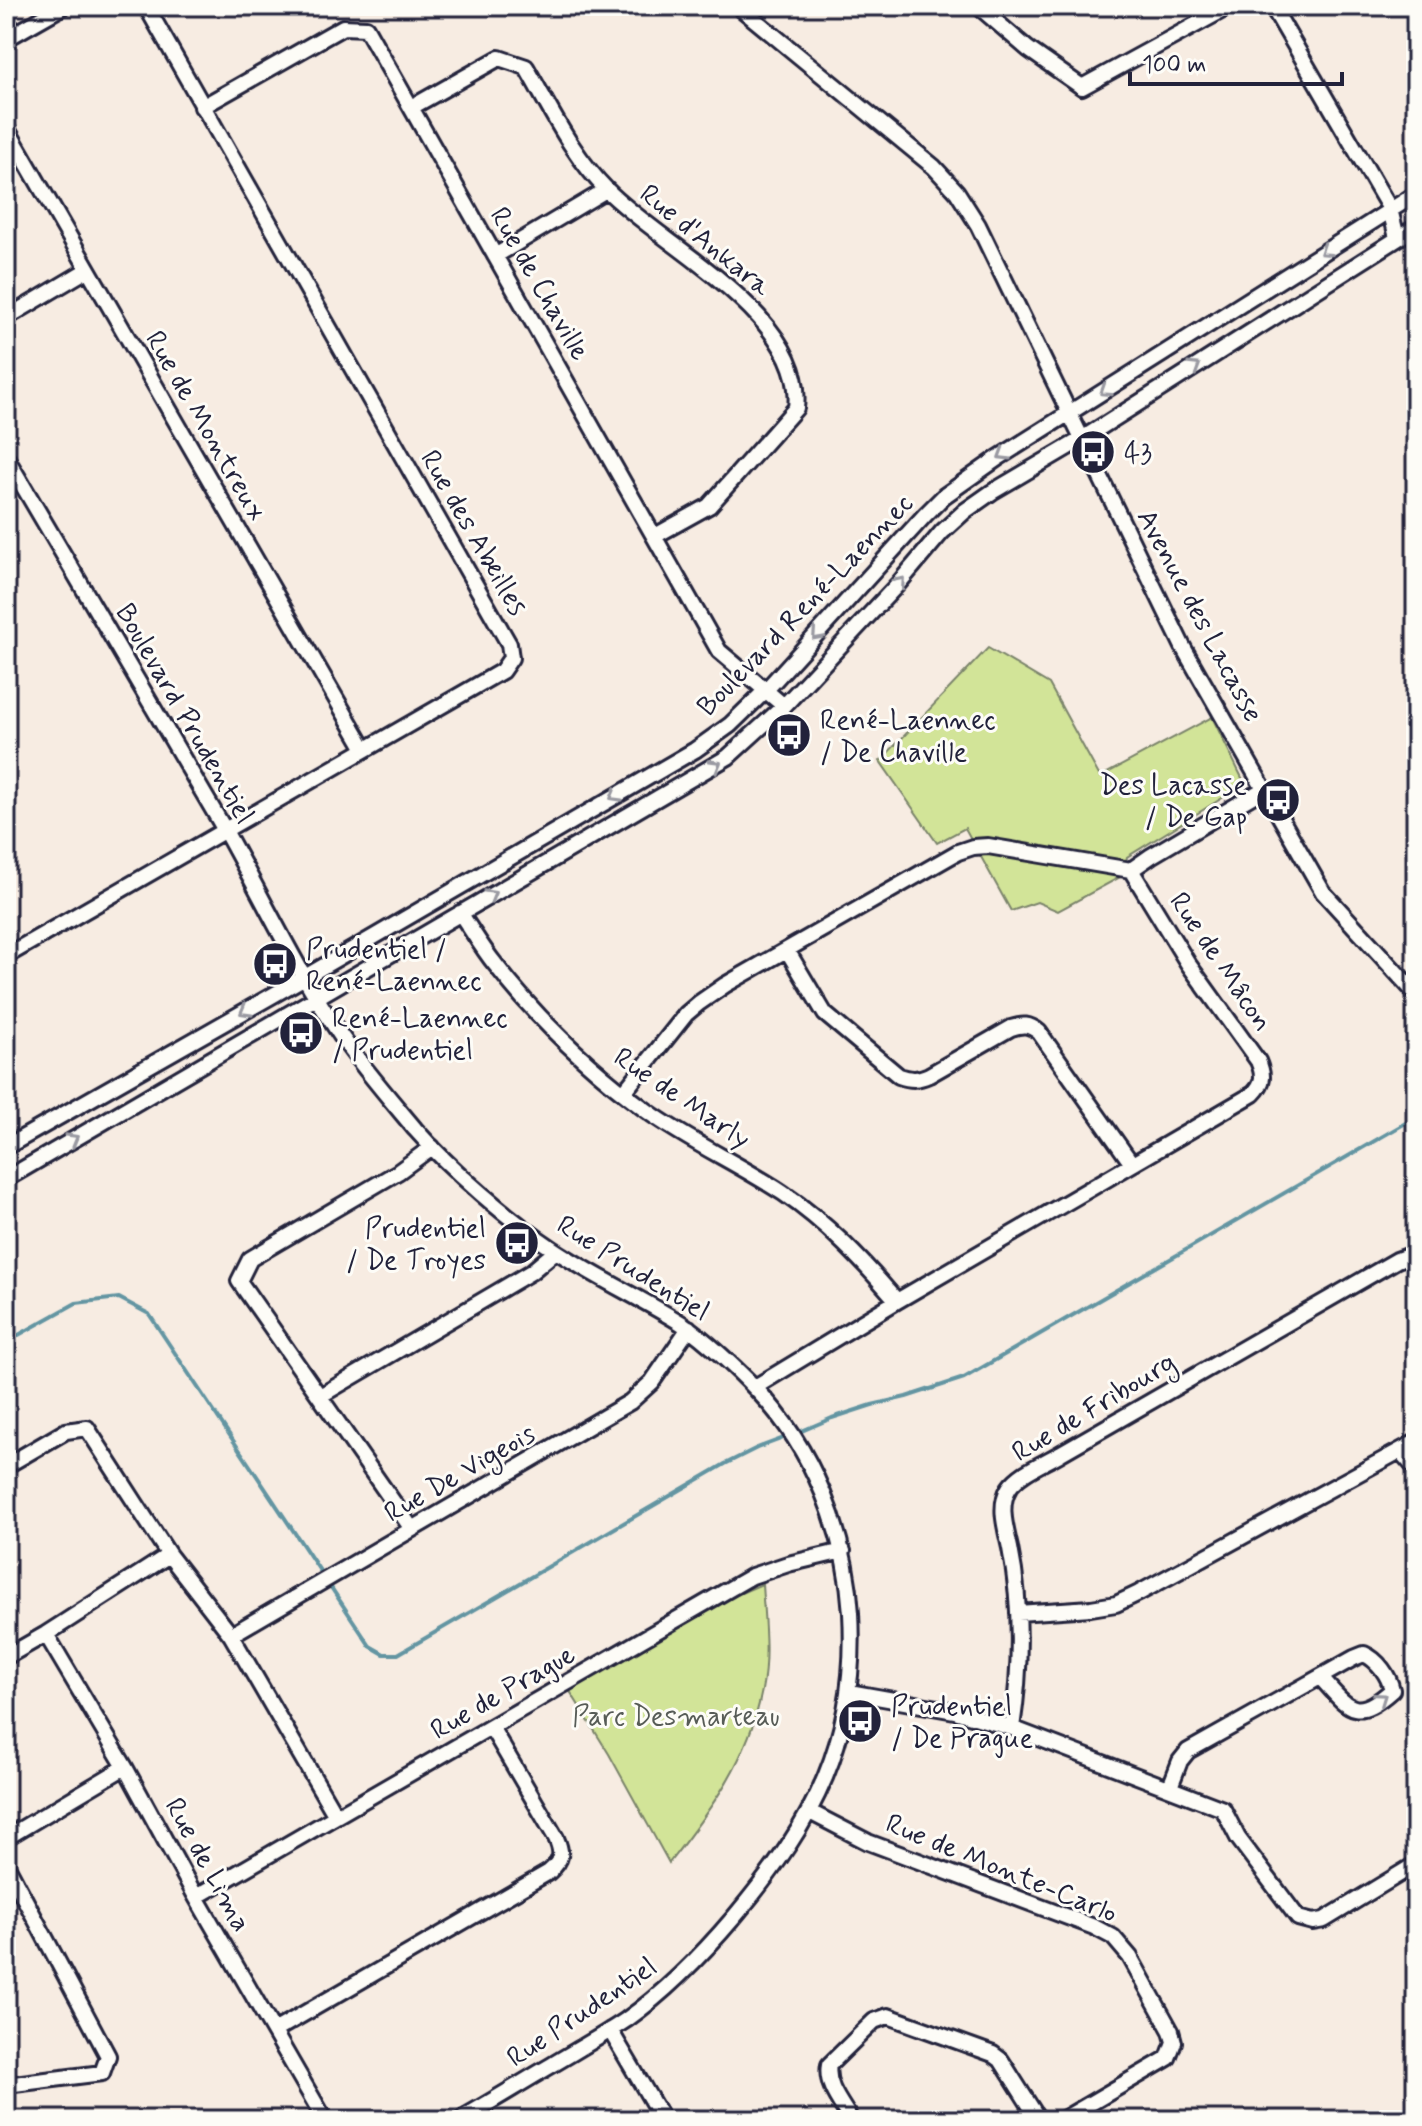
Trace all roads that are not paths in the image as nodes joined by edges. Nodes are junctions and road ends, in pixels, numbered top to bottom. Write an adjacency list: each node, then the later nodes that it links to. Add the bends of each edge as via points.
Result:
1 (64, 6): 7 (street)
2 (146, 6): 8 (street, Rue des Abeilles)
3 (738, 6): 19 (street, Avenue des Lacasse, via 887,126 957,192)
4 (978, 6): 5 (street, via 1082,87)
5 (1230, 6)
6 (1272, 6): 13 (street)
7 (6, 39)
8 (202, 107): 9 (street, Rue de Chaville, via 343,27 366,28); 25 (street, Rue des Abeilles, via 509,644 511,658 502,671)
9 (412, 107): 11 (street, Rue d'Ankara, via 499,58 526,67 581,162); 16 (street, Rue de Chaville)
10 (6, 127): 17 (street, Rue de Montreux)
11 (606, 190): 16 (street); 22 (street, Rue d'Ankara, via 766,322 798,393 796,408 709,506)
12 (1416, 194): 13 (street, Boulevard René-Laennec)
13 (1390, 209): 15 (street); 19 (street, Boulevard René-Laennec, one-way to 19)
14 (1416, 227): 15 (street, Boulevard René-Laennec)
15 (1397, 238): 20 (street, Boulevard René-Laennec, one-way to 15)
16 (495, 256): 22 (street, Rue de Chaville)
17 (87, 270): 18 (street); 25 (street, Rue de Montreux)
18 (6, 318)
19 (1069, 414): 20 (street, Avenue des Lacasse); 23 (street, Boulevard René-Laennec, one-way to 23, via 944,496)
20 (1082, 439): 24 (street, Boulevard René-Laennec, one-way to 20, via 965,511); 26 (street, Avenue des Lacasse, via 1183,647)
21 (6, 457): 27 (street, Boulevard Prudentiel)
22 (655, 536): 23 (street, Rue de Chaville, via 719,651)
23 (766, 690): 24 (street, Rue de Chaville); 32 (street, Boulevard René-Laennec, one-way to 32, via 695,750)
24 (784, 706): 29 (street, Boulevard René-Laennec, one-way to 24, via 728,757)
25 (365, 749): 27 (street, Rue des Abeilles)
26 (1264, 789): 28 (street); 33 (street, Avenue des Lacasse, via 1323,892)
27 (224, 830): 31 (street, Rue des Abeilles); 32 (street, Boulevard Prudentiel)
28 (1131, 870): 30 (street, via 973,847); 38 (street, Rue de Mâcon, via 1263,1071 1253,1094)
29 (460, 913): 34 (street, Boulevard René-Laennec); 35 (street, Rue de Marly, via 526,1002)
30 (787, 950): 35 (street, via 699,1003); 38 (street, via 825,1014 909,1080 929,1075 1011,1028 1031,1026)
31 (6, 956)
32 (305, 977): 34 (street, Boulevard Prudentiel); 36 (street, Boulevard René-Laennec, one-way to 36)
33 (1416, 994)
34 (316, 997): 37 (street, Rue Prudentiel, via 343,1039); 39 (street, Boulevard René-Laennec, one-way to 34)
35 (624, 1092): 42 (street, Rue de Marly, via 800,1206 863,1261)
36 (6, 1147)
37 (432, 1147): 40 (street, Rue Prudentiel); 45 (street, via 250,1259 239,1281)
38 (1132, 1164): 42 (street, Rue de Mâcon)
39 (6, 1179)
40 (556, 1251): 43 (street, Rue Prudentiel); 45 (street, via 531,1272)
41 (1416, 1253): 53 (street, Rue de Fribourg, via 1010,1487 1003,1506)
42 (897, 1301): 44 (street, Rue de Mâcon)
43 (689, 1328): 44 (street, Rue Prudentiel); 50 (street, Rue De Vigeois, via 652,1382 630,1402)
44 (755, 1387): 51 (street, Rue Prudentiel, via 802,1452)
45 (320, 1396): 50 (street)
46 (1416, 1442): 47 (street)
47 (1401, 1452): 49 (street); 53 (street, via 1116,1604)
48 (6, 1466): 52 (street, via 66,1431 87,1428)
49 (1416, 1469)
50 (412, 1529): 55 (street, Rue De Vigeois)
51 (843, 1551): 58 (street, Rue Prudentiel, via 852,1625); 59 (street, Rue de Prague, via 752,1576)
52 (169, 1555): 54 (street); 55 (street)
53 (1018, 1613): 60 (street, Rue de Fribourg)
54 (46, 1634): 56 (street); 61 (street, Rue de Lima)
55 (231, 1635): 64 (street)
56 (6, 1657)
57 (1320, 1677): 57 (street, one-way to 57, via 1355,1710 1392,1690 1390,1679 1364,1654); 62 (street, via 1188,1751)
58 (849, 1692): 60 (street, via 955,1711); 63 (street, Rue Prudentiel, via 833,1758)
59 (491, 1727): 64 (street, Rue de Prague); 70 (street, via 556,1838 561,1850 558,1863)
60 (1012, 1728): 62 (street)
61 (125, 1767): 65 (street); 68 (street, Rue de Lima)
62 (1170, 1787): 67 (street, via 1223,1809 1238,1838 1298,1918 1324,1920)
63 (810, 1812): 69 (street, Rue Prudentiel, via 767,1878 713,1942 674,1982); 77 (street, Rue de Monte-Carlo, via 868,1842 1094,1927 1113,1937 1130,1957 1171,2031 1174,2042 1168,2058)
64 (336, 1816): 68 (street, Rue de Prague)
65 (6, 1838)
66 (6, 1864): 71 (street, via 108,2056 102,2073)
67 (1416, 1864)
68 (196, 1897): 70 (street, Rue de Lima)
69 (610, 2030): 72 (street, Rue Prudentiel); 74 (street)
70 (274, 2031): 73 (street, Rue de Lima)
71 (6, 2085)
72 (469, 2118)
73 (325, 2120)
74 (663, 2120)
75 (851, 2120): 76 (street, via 830,2084 829,2065 874,2021 888,2016 993,2054)
76 (1039, 2120)
77 (1062, 2120)

